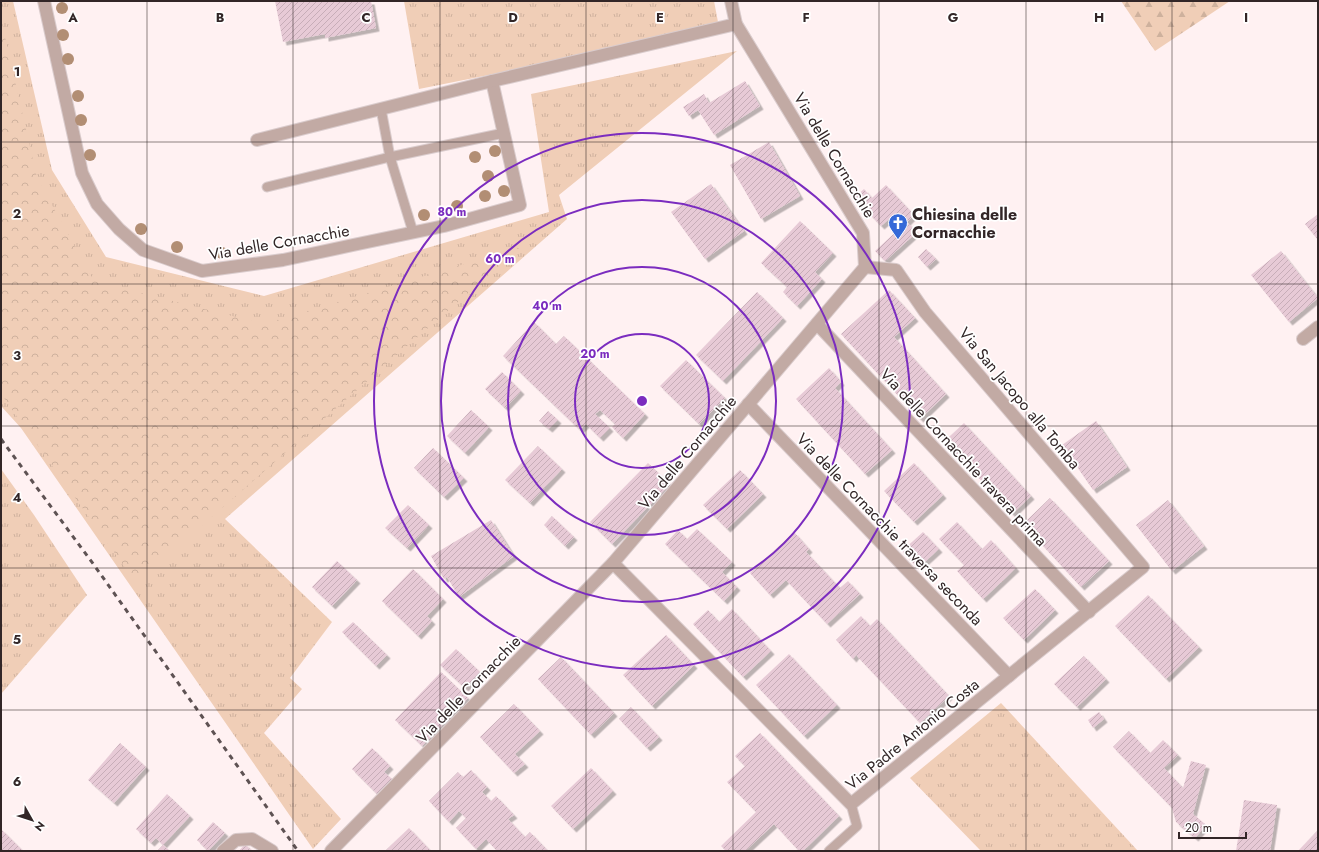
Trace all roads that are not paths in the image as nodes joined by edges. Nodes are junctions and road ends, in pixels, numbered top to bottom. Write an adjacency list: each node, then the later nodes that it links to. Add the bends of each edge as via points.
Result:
1 (44, 1): 10 (street, Via delle Cornacchie, via 82,173 97,204 143,250 202,271 283,260)
2 (732, 1): 3 (street, Via delle Cornacchie)
3 (736, 24): 4 (street); 11 (street, Via delle Cornacchie, via 863,233)
4 (492, 81): 5 (street); 6 (street, Via delle Cornacchie)
5 (381, 109): 7 (street); 8 (lane)
6 (504, 133): 8 (lane); 10 (street, Via delle Cornacchie, via 520,205)
7 (257, 140)
8 (390, 157): 9 (lane); 10 (lane)
9 (267, 187)
10 (413, 232)
11 (865, 267): 12 (street, Via delle Cornacchie); 17 (street, Via San Jacopo alla Tomba, via 896,270 925,312)
12 (816, 324): 15 (street, Via delle Cornacchie); 18 (street, Via delle Cornacchie travera prima)
13 (1318, 327): 14 (street)
14 (1303, 339)
15 (748, 404): 16 (street, Via delle Cornacchie); 19 (street, Via delle Cornacchie traversa seconda)
16 (613, 564): 20 (street, Via Padre Antonio Costa); 23 (street, Via delle Cornacchie)
17 (1143, 567): 18 (street, Via Padre Antonio Costa)
18 (1088, 612): 19 (street, Via Padre Antonio Costa)
19 (1009, 676): 20 (street, Via Padre Antonio Costa)
20 (851, 804): 24 (lane, via 857,826)
21 (223, 851): 22 (street, via 236,840 252,839)
22 (272, 851)
23 (331, 851)
24 (828, 851)

